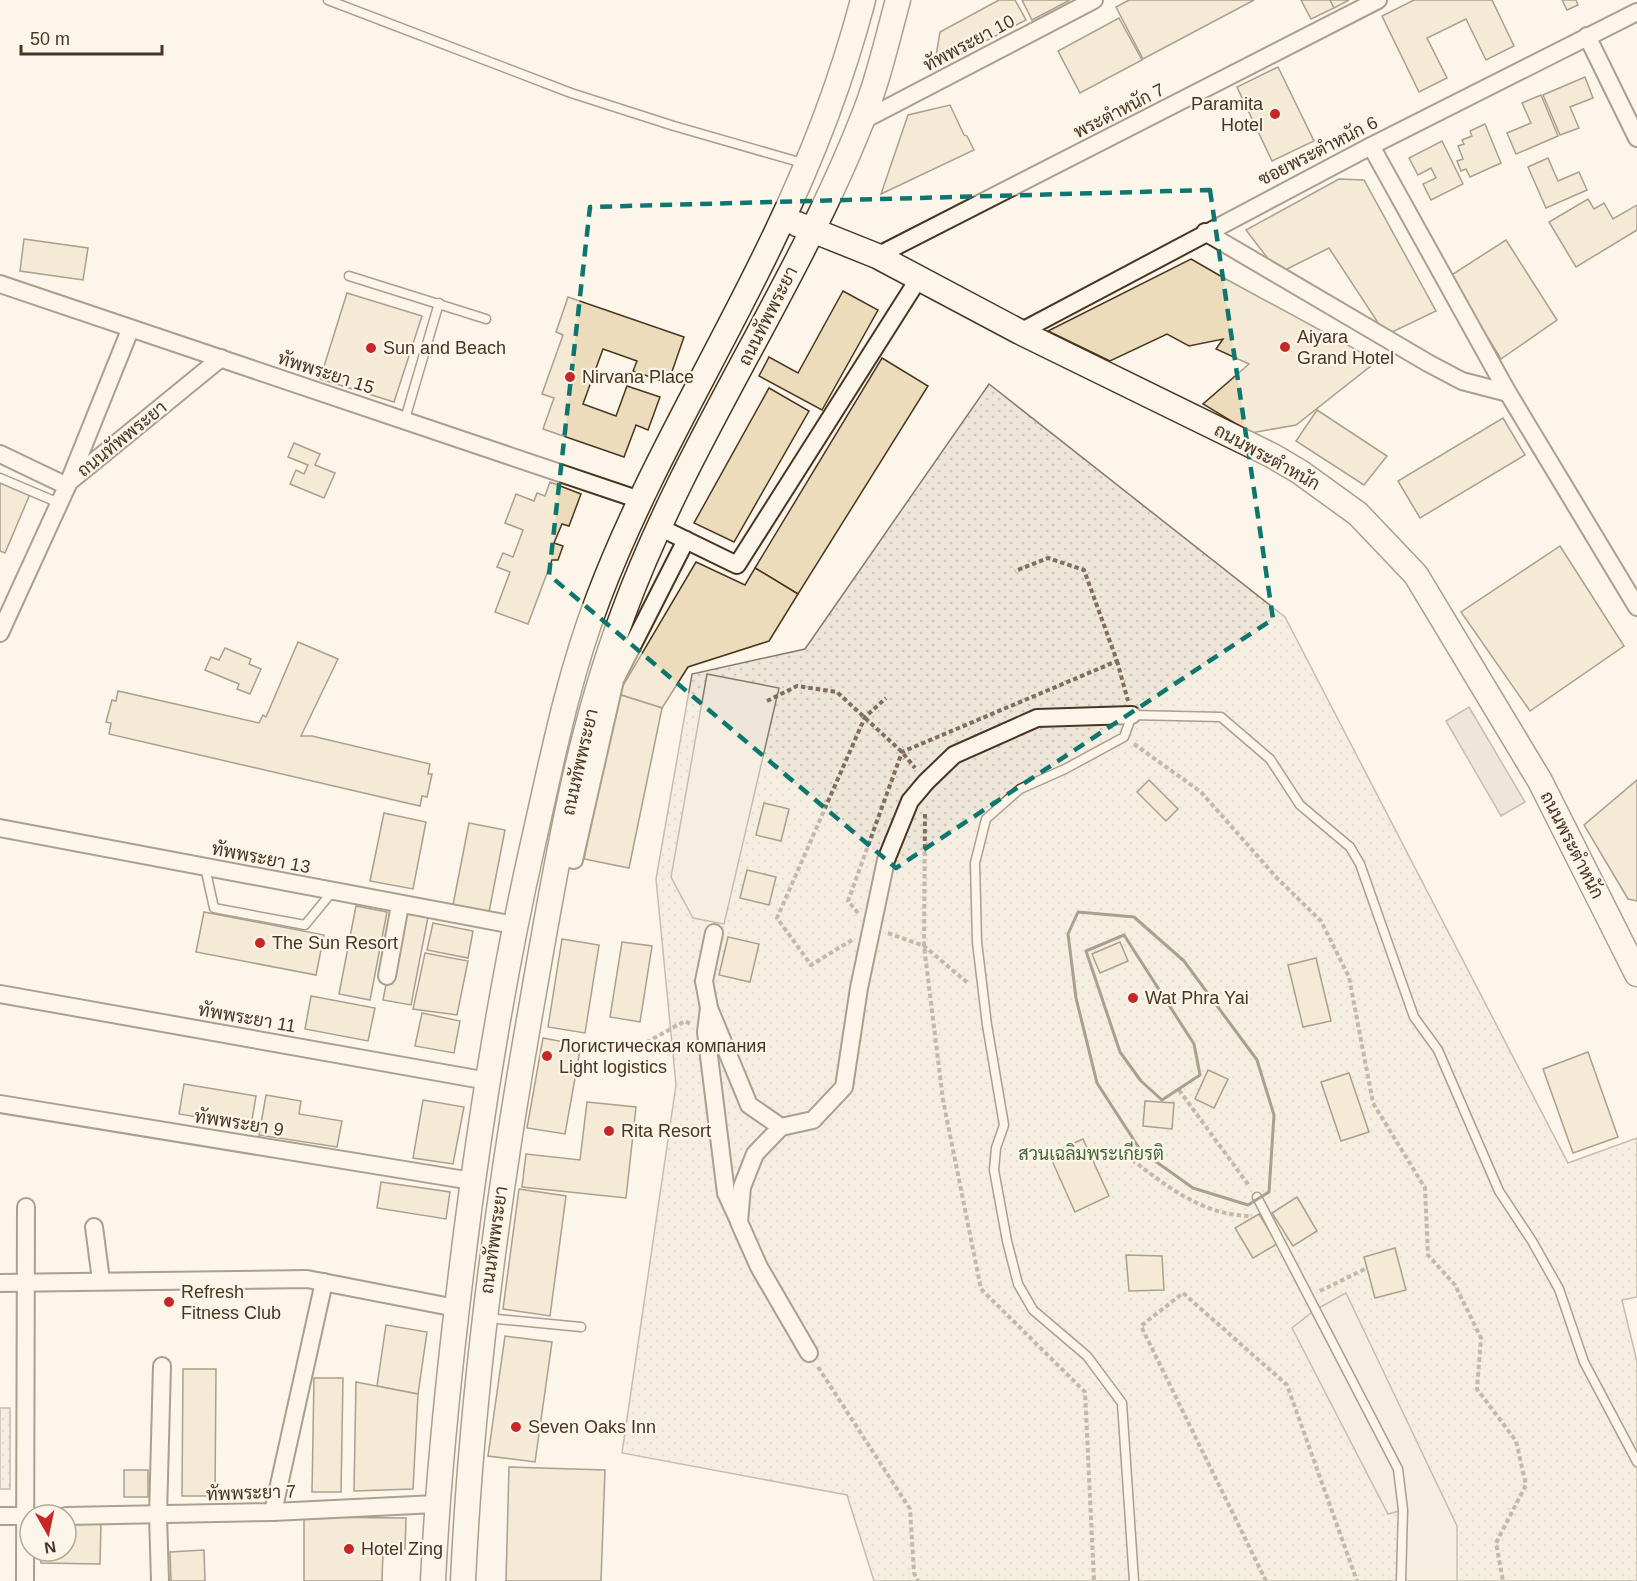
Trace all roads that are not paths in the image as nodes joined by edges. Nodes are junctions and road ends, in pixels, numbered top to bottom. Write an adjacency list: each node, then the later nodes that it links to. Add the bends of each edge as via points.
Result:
1 (328, 0): 13 (lane, via 571,93)
2 (863, 0): 8 (main road, ถนนทัพพระยา)
3 (898, 0): 9 (main road, ถนนทัพพระยา)
4 (1094, 0): 10 (street, ทัพพระยา 10)
5 (1378, 0): 17 (street, พระตำหนัก 7)
6 (1637, 12): 7 (street, ซอยพระตำหนัก 6)
7 (1587, 36): 11 (street); 12 (street, ซอยพระตำหนัก 6)
8 (845, 68): 9 (main road, via 863,78); 13 (main road, ถนนทัพพระยา)
9 (878, 76): 10 (main road, ถนนทัพพระยา)
10 (862, 121): 15 (main road, ถนนทัพพระยา)
11 (1637, 138)
12 (1371, 146): 16 (street, ซอยพระตำหนัก 6); 26 (street)
13 (806, 164): 14 (main road, ถนนทัพพระยา)
14 (783, 218): 15 (main road, ถนนพระตำหนัก); 31 (main road, ถนนทัพพระยา)
15 (812, 230): 17 (main road, ถนนพระตำหนัก); 33 (main road, ถนนทัพพระยา)
16 (1205, 232): 24 (street, ซอยพระตำหนัก 6); 26 (street, via 1428,363 1462,381)
17 (877, 256): 19 (main road, ถนนพระตำหนัก)
18 (349, 276): 21 (lane)
19 (920, 278): 24 (main road, ถนนพระตำหนัก); 34 (street, via 737,565)
20 (0, 284): 23 (street, ทัพพระยา 15)
21 (439, 303): 22 (lane); 27 (lane)
22 (486, 319)
23 (130, 330): 25 (street, ทัพพระยา 15); 30 (street)
24 (1020, 332): 45 (main road, ถนนพระตำหนัก, via 1273,456 1369,523 1416,574 1540,781)
25 (220, 358): 27 (street, ทัพพระยา 15); 30 (street, ถนนทัพพระยา)
26 (1508, 393): 35 (street)
27 (405, 419): 31 (street, ทัพพระยา 15)
28 (0, 454): 30 (street)
29 (0, 478): 32 (lane)
30 (68, 484): 32 (street, ถนนทัพพระยา)
31 (640, 500): 43 (main road, ถนนทัพพระยา, via 597,601 563,710)
32 (59, 503): 36 (street, ถนนทัพพระยา)
33 (659, 527): 34 (street); 39 (main road, ถนนทัพพระยา, via 623,613 589,717)
34 (686, 540): 39 (street, via 615,680 574,860)
35 (1637, 608)
36 (0, 633)
37 (1132, 715): 51 (street, via 1037,718 954,754 926,782 910,801 886,860 859,988 844,1087 813,1120); 66 (lane, via 1221,717 1269,759 1300,805 1350,847 1360,864 1414,1017 1438,1050 1499,1191 1559,1289 1584,1362); 79 (lane, via 1124,737 1020,789 986,819 975,863 977,942 1004,1125 994,1170 1007,1241 1018,1284 1033,1310 1087,1356 1122,1403)
38 (0, 828): 40 (street, ทัพพระยา 13)
39 (558, 856): 62 (main road, ถนนทัพพระยา, via 517,1084)
40 (205, 867): 41 (street, ทัพพระยา 13); 41 (lane, via 214,908 305,925)
41 (332, 892): 42 (street, ทัพพระยา 13)
42 (400, 905): 43 (street, ทัพพระยา 13); 46 (street)
43 (514, 925): 49 (main road, ถนนทัพพระยา)
44 (714, 933): 48 (street, via 704,981)
45 (1637, 974)
46 (387, 976)
47 (0, 994): 49 (street, ทัพพระยา 11)
48 (709, 1008): 51 (street, via 749,1106); 55 (street, via 706,1032 726,1193)
49 (488, 1081): 52 (main road, ถนนทัพพระยา)
50 (0, 1104): 52 (street, ทัพพระยา 9)
51 (781, 1127): 55 (street, via 755,1154 742,1187)
52 (472, 1181): 61 (main road, ถนนทัพพระยา)
53 (1257, 1197): 80 (lane, via 1398,1469 1403,1510)
54 (26, 1207): 60 (street)
55 (740, 1222): 64 (street, via 759,1267)
56 (94, 1227): 57 (street)
57 (101, 1280): 58 (street); 60 (street)
58 (324, 1282): 61 (street); 69 (street)
59 (0, 1283): 60 (street)
60 (28, 1283): 67 (street)
61 (456, 1308): 68 (main road, ถนนทัพพระยา)
62 (484, 1318): 63 (lane); 78 (main road, ถนนทัพพระยา)
63 (581, 1327)
64 (809, 1353)
65 (162, 1366): 70 (street)
66 (1637, 1462)
67 (28, 1503)
68 (436, 1504): 69 (street, ทัพพระยา 7); 77 (main road, ถนนทัพพระยา)
69 (273, 1512): 70 (street, ทัพพระยา 7)
70 (158, 1515): 73 (street, ทัพพระยา 7); 76 (street)
71 (0, 1516): 72 (street)
72 (18, 1516)
73 (78, 1516)
74 (26, 1563): 75 (street)
75 (25, 1581)
76 (160, 1581)
77 (434, 1581)
78 (463, 1581)
79 (1134, 1581)
80 (1401, 1581)

